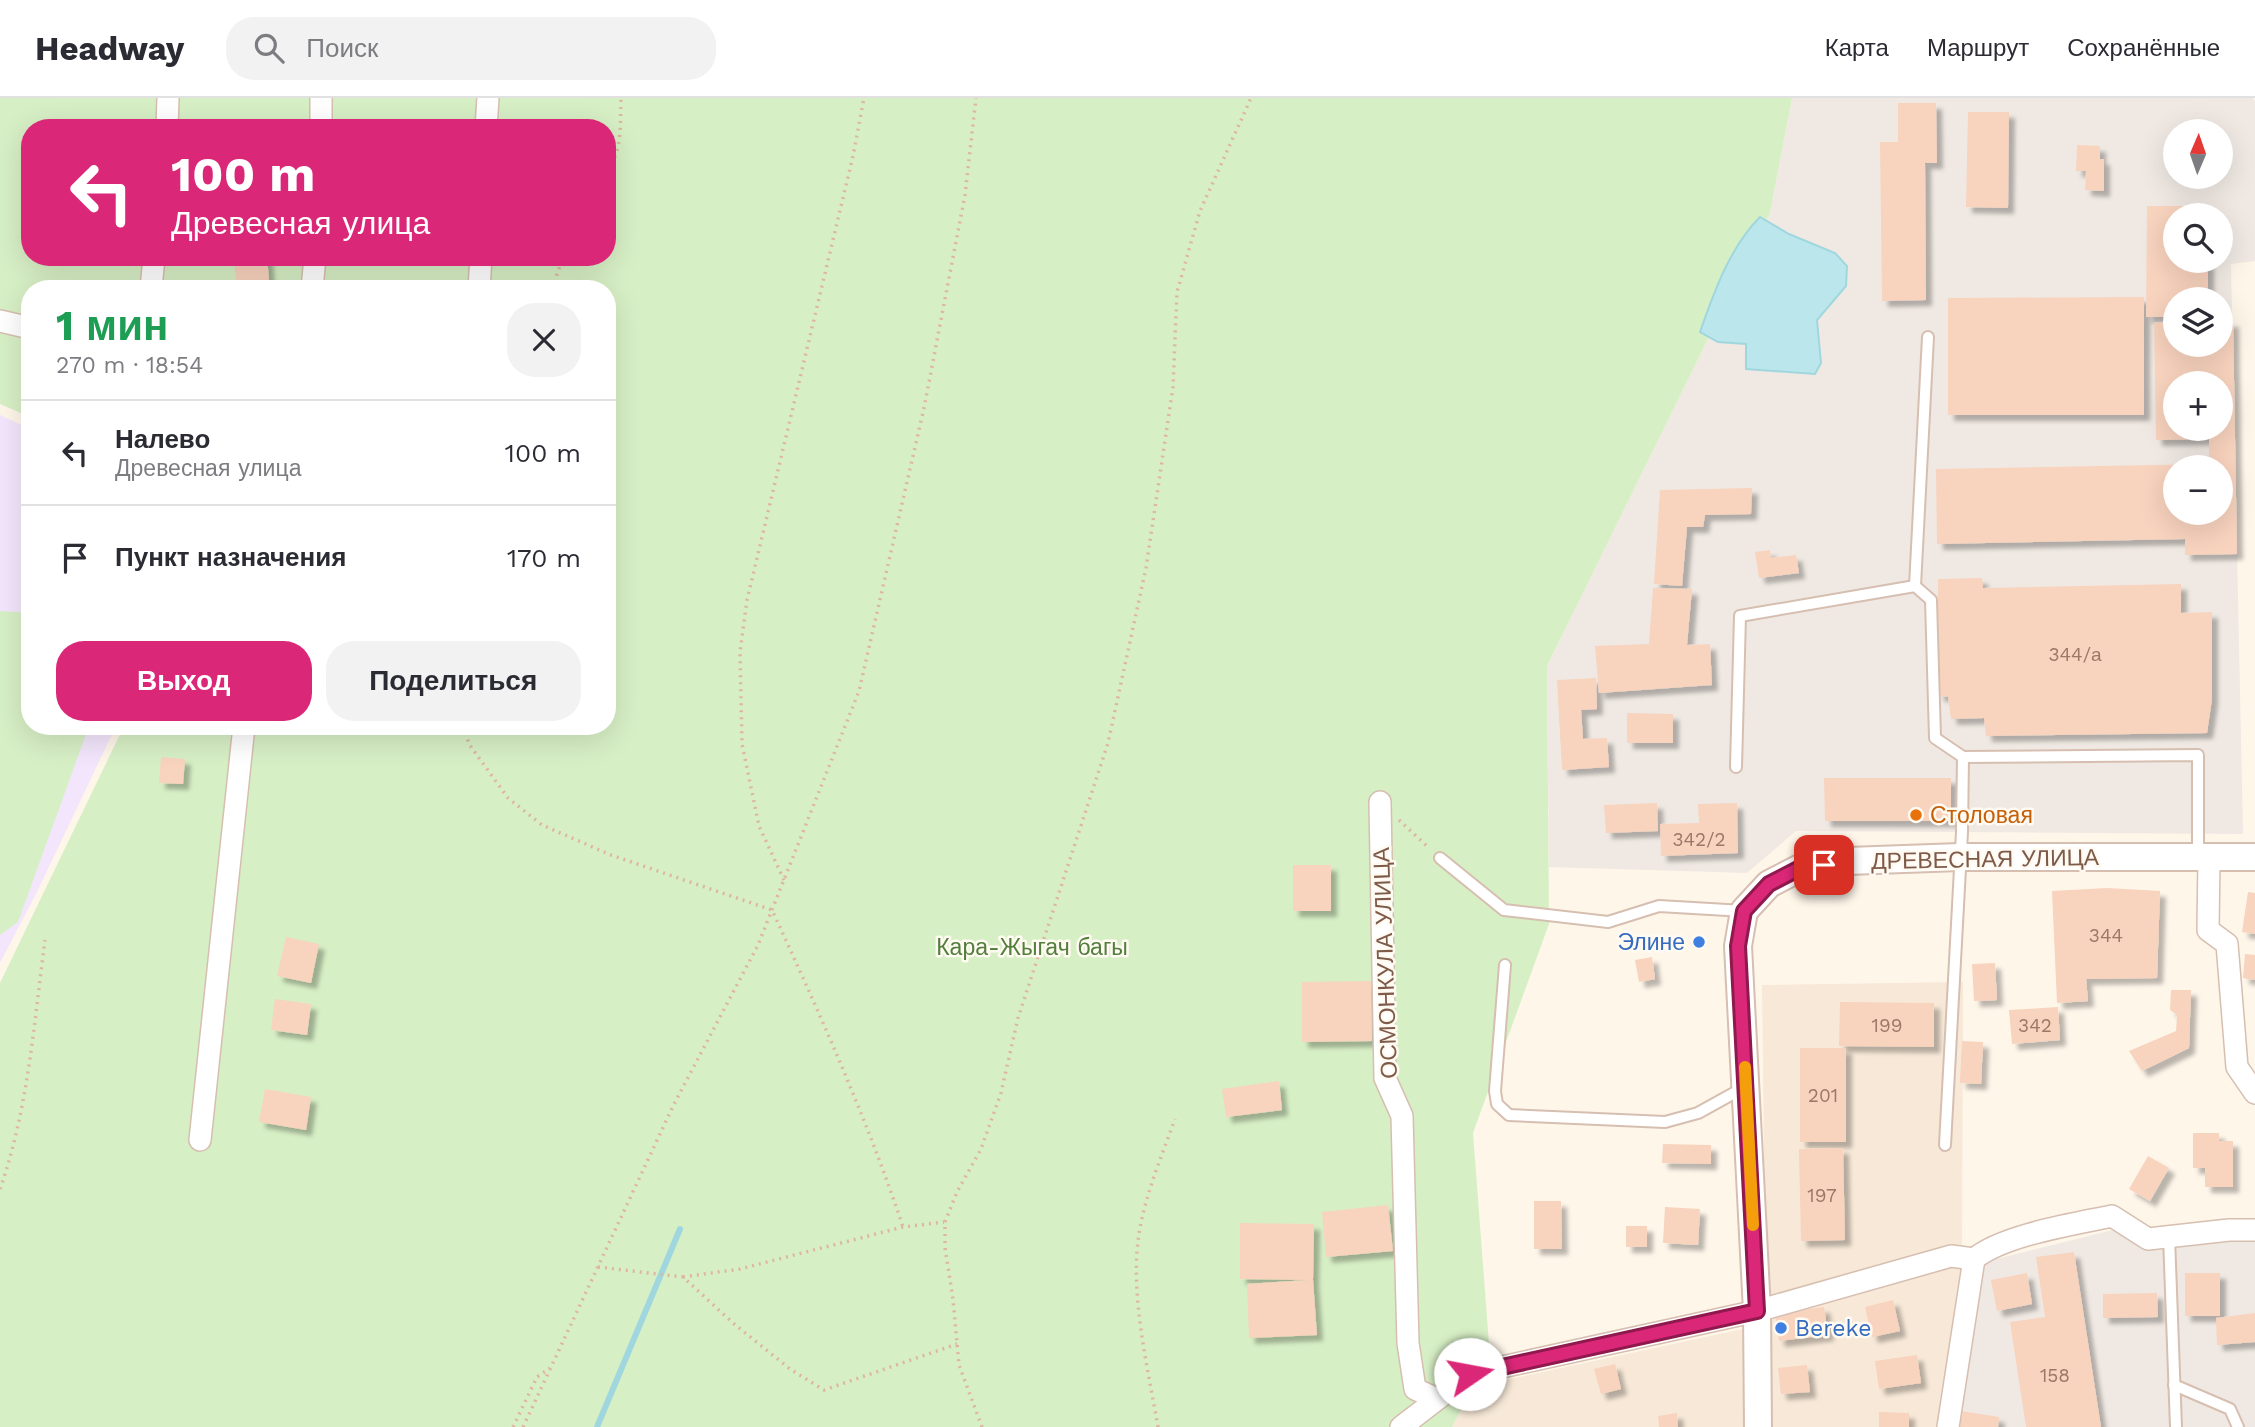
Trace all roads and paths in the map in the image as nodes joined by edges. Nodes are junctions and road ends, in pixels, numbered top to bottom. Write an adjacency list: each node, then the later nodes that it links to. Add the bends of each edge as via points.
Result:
1 (168, 98): 8 (street)
2 (321, 98): 9 (street)
3 (488, 98): 10 (street)
4 (621, 98): 11 (path)
5 (864, 98): 25 (path, via 747,600 740,652 742,744 759,826)
6 (976, 98): 25 (path, via 965,195 927,395 859,691)
7 (1251, 98): 36 (path, via 1200,211 1177,292 1173,387 1146,568 1108,743 1018,1018 1001,1093 981,1149)
8 (167, 119)
9 (321, 119)
10 (487, 119)
11 (616, 151)
12 (0, 321): 13 (street)
13 (21, 326)
14 (1928, 337): 15 (lane)
15 (1914, 586): 18 (lane, via 1931,600 1935,738); 19 (lane, via 1740,616)
16 (243, 735): 33 (street)
17 (466, 735): 26 (path, via 508,798 542,825 611,855)
18 (1963, 757): 21 (lane); 22 (lane, via 2198,755)
19 (1736, 767)
20 (1380, 802): 24 (path, ОСМОНКУЛА УЛИЦА); 47 (street, ОСМОНКУЛА УЛИЦА, via 1385,1078 1402,1116 1408,1343 1415,1389)
21 (1960, 857): 22 (street, ДРЕВЕСНАЯ УЛИЦА); 27 (street, ДРЕВЕСНАЯ УЛИЦА, via 1848,861 1800,868 1769,884); 34 (lane)
22 (2203, 857): 23 (street, ДРЕВЕСНАЯ УЛИЦА); 31 (street, via 2208,930 2227,944 2237,1067)
23 (2255, 857)
24 (1440, 858): 27 (lane, via 1504,910 1608,922 1659,906)
25 (784, 880): 26 (path)
26 (772, 910): 37 (path, via 880,1158); 41 (path)
27 (1744, 911): 30 (street, via 1738,946)
28 (45, 940): 35 (path, via 30,1055)
29 (1505, 965): 30 (lane, via 1495,1091 1497,1104 1509,1115 1665,1122 1698,1112)
30 (1746, 1087): 43 (street)
31 (2255, 1093)
32 (1175, 1119): 51 (path, via 1138,1242 1138,1297)
33 (200, 1140)
34 (1945, 1144)
35 (0, 1189)
36 (945, 1222): 37 (path); 44 (path)
37 (903, 1227): 42 (path, via 740,1269)
38 (2255, 1230): 39 (street)
39 (2169, 1237): 40 (street, via 2148,1239 2112,1216 2043,1231 1983,1251); 46 (lane)
40 (1973, 1259): 43 (street, via 1951,1256); 54 (street)
41 (598, 1267): 42 (path); 45 (path)
42 (683, 1277): 44 (path, via 790,1370 824,1390)
43 (1757, 1311): 47 (street, via 1470,1374); 53 (street)
44 (957, 1344): 50 (path, via 959,1365)
45 (551, 1367): 48 (path, via 537,1377); 49 (path)
46 (2174, 1385): 55 (lane); 56 (lane, via 2230,1409)
47 (1437, 1399): 52 (street)
48 (513, 1427)
49 (523, 1427)
50 (982, 1427)
51 (1158, 1427)
52 (1401, 1427)
53 (1758, 1427)
54 (1948, 1427)
55 (2176, 1427)
56 (2238, 1427)

